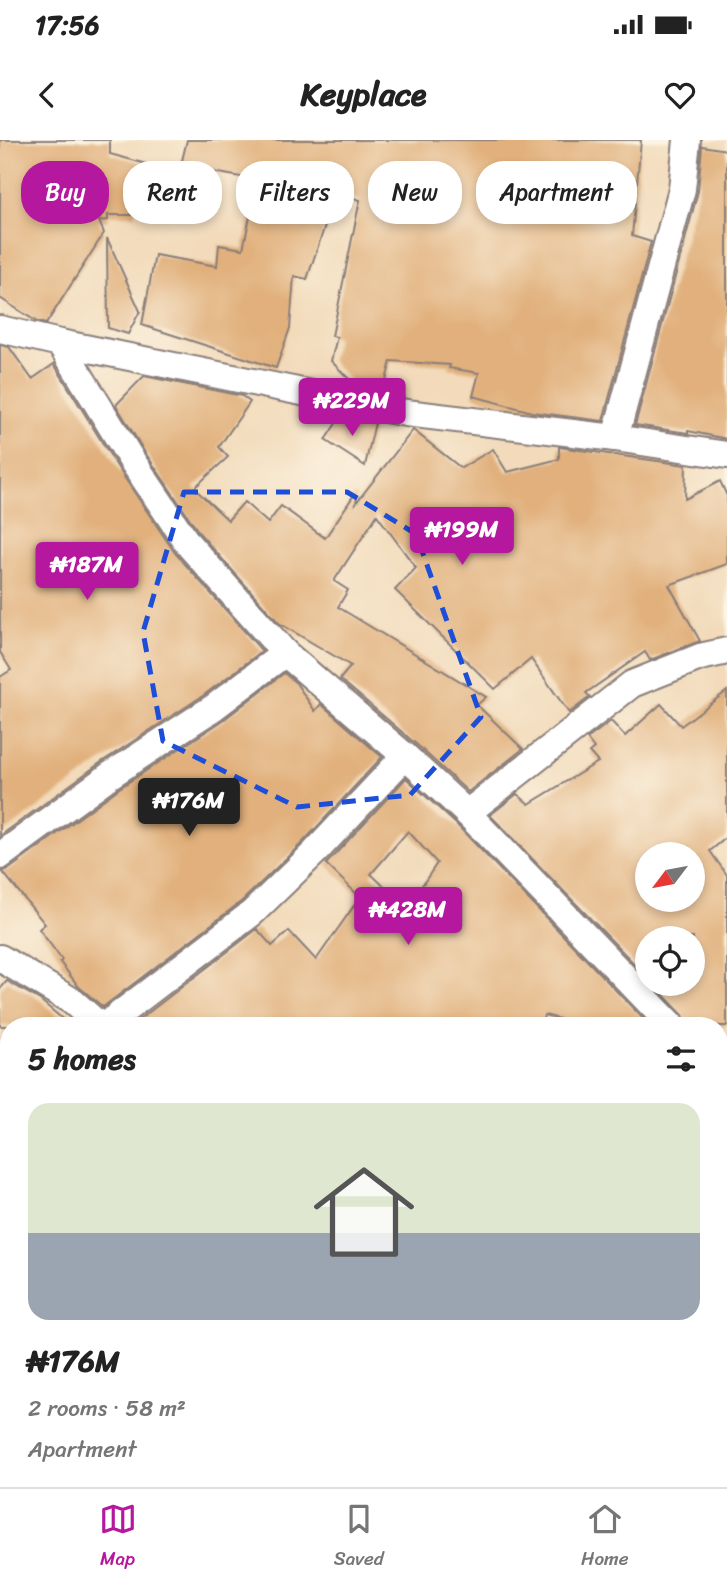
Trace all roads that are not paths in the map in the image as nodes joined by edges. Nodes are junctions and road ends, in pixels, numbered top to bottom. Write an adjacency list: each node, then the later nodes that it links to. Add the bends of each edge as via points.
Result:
1 (687, 140): 4 (street, via 682,189)
2 (0, 329): 3 (street)
3 (60, 343): 4 (street, via 406,413); 7 (street, via 188,544)
4 (615, 438): 5 (street)
5 (727, 455)
6 (727, 651): 9 (street, via 632,684)
7 (285, 653): 8 (street); 10 (street)
8 (405, 756): 9 (street); 13 (street, via 252,913)
9 (467, 813): 14 (street)
10 (0, 856)
11 (0, 958): 12 (street, via 72,1000)
12 (92, 1017)
13 (114, 1017)
14 (664, 1017)

